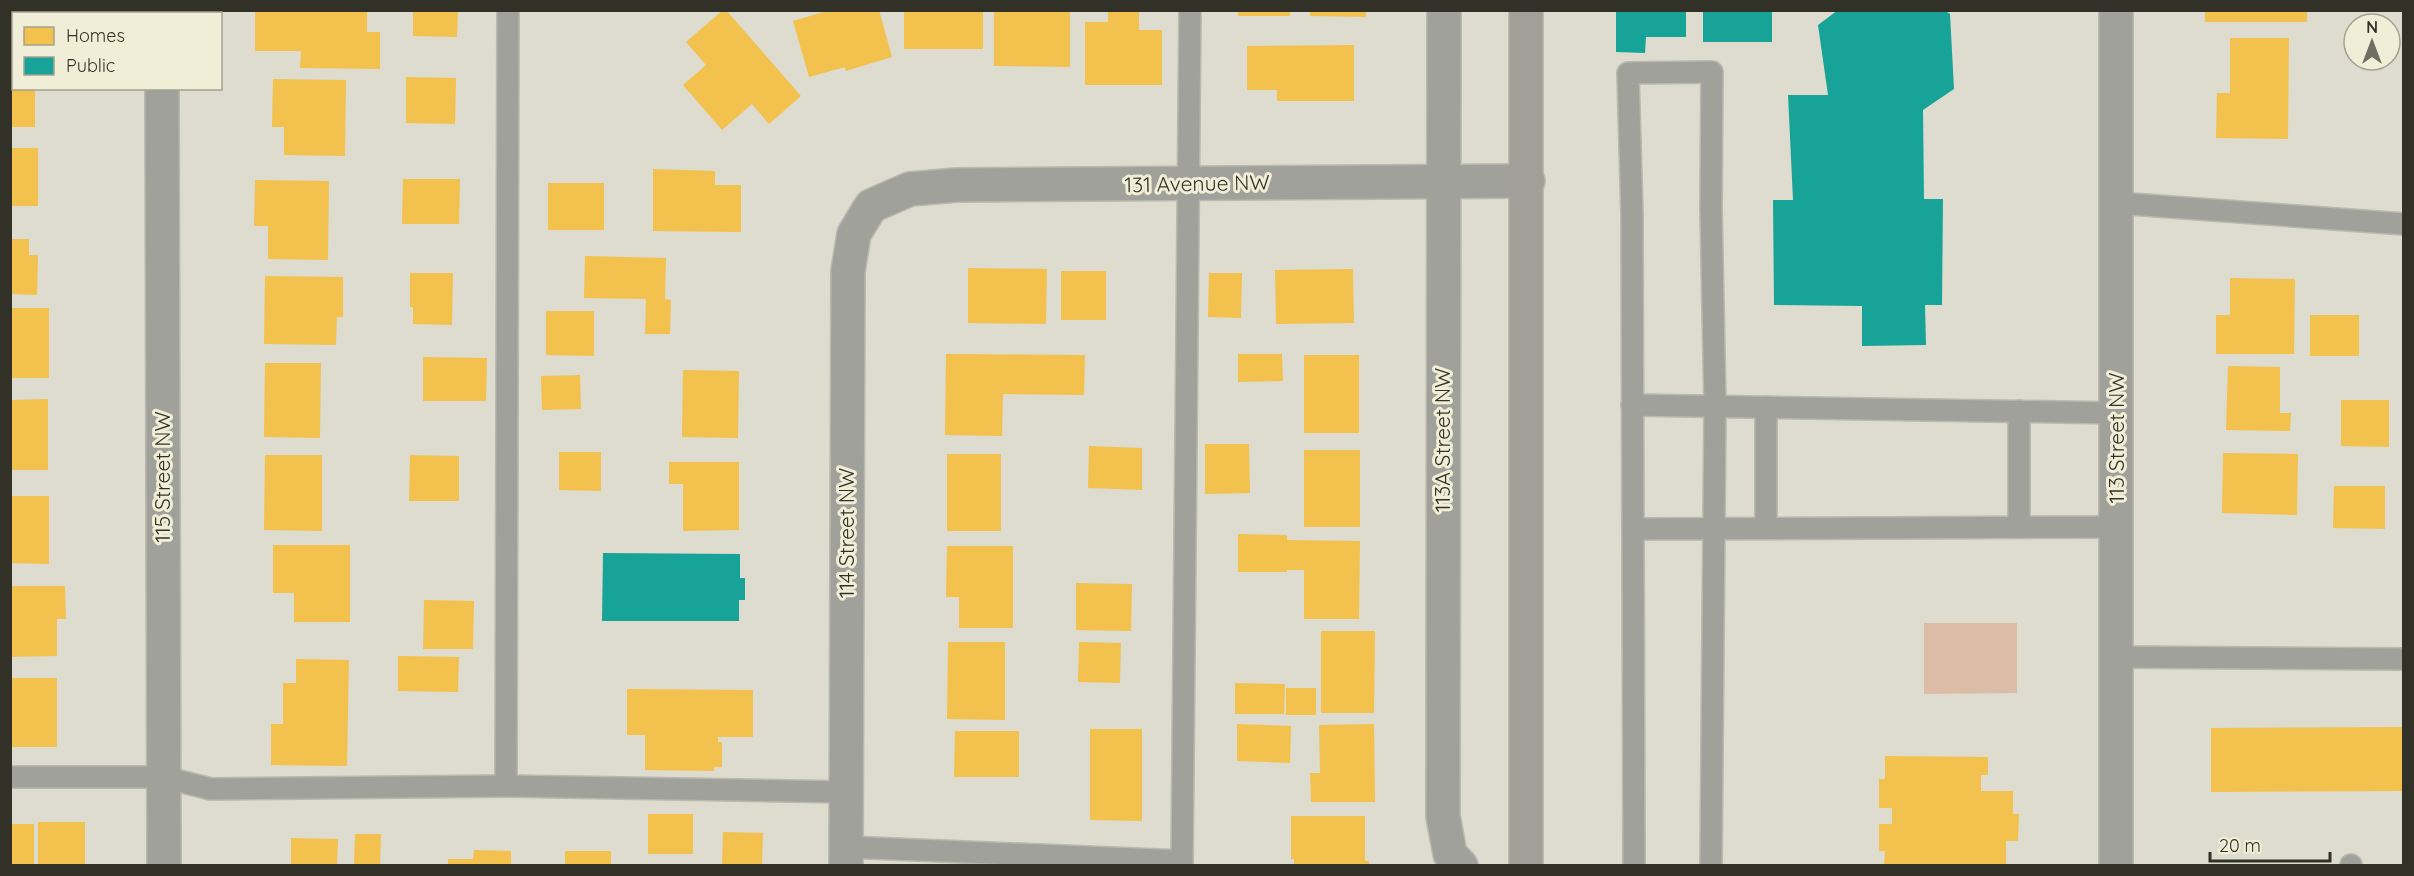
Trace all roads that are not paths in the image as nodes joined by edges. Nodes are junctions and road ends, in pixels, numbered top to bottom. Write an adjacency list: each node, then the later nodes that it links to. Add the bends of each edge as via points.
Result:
1 (508, 10): 27 (lane)
2 (1190, 10): 9 (lane)
3 (1444, 10): 7 (street, 113A Street NW)
4 (1526, 10): 8 (main road)
5 (2116, 10): 10 (street, 113 Street NW)
6 (162, 90): 26 (street, 115 Street NW)
7 (1443, 181): 8 (street, 131 Avenue NW); 9 (street, 131 Avenue NW); 32 (street, 113A Street NW, via 1443,816 1450,854)
8 (1528, 181): 33 (main road)
9 (1190, 185): 11 (street, 131 Avenue NW, via 957,185 910,189); 30 (lane)
10 (2116, 203): 12 (lane); 17 (street, 113 Street NW)
11 (871, 206): 28 (street, 114 Street NW, via 854,234 848,271)
12 (2403, 224)
13 (1632, 405): 14 (lane); 14 (lane, via 1628,73 1712,72); 22 (lane)
14 (1715, 405): 15 (lane); 18 (lane)
15 (1766, 407): 16 (lane); 19 (lane)
16 (2019, 411): 17 (lane); 20 (lane)
17 (2117, 413): 21 (street, 113 Street NW)
18 (1714, 527): 19 (lane); 22 (lane); 35 (lane)
19 (1766, 527): 20 (lane)
20 (2019, 527): 21 (lane)
21 (2117, 527): 23 (street, 113 Street NW)
22 (1633, 529): 34 (lane)
23 (2117, 657): 24 (lane); 36 (street, 113 Street NW)
24 (2403, 659)
25 (10, 777): 26 (lane)
26 (163, 777): 27 (lane, via 211,789); 31 (street, 115 Street NW)
27 (506, 786): 28 (lane)
28 (846, 792): 29 (street, 114 Street NW)
29 (846, 856): 30 (lane)
30 (1182, 863)
31 (164, 866)
32 (1461, 866)
33 (1526, 866)
34 (1634, 866)
35 (1711, 866)
36 (2116, 866)

